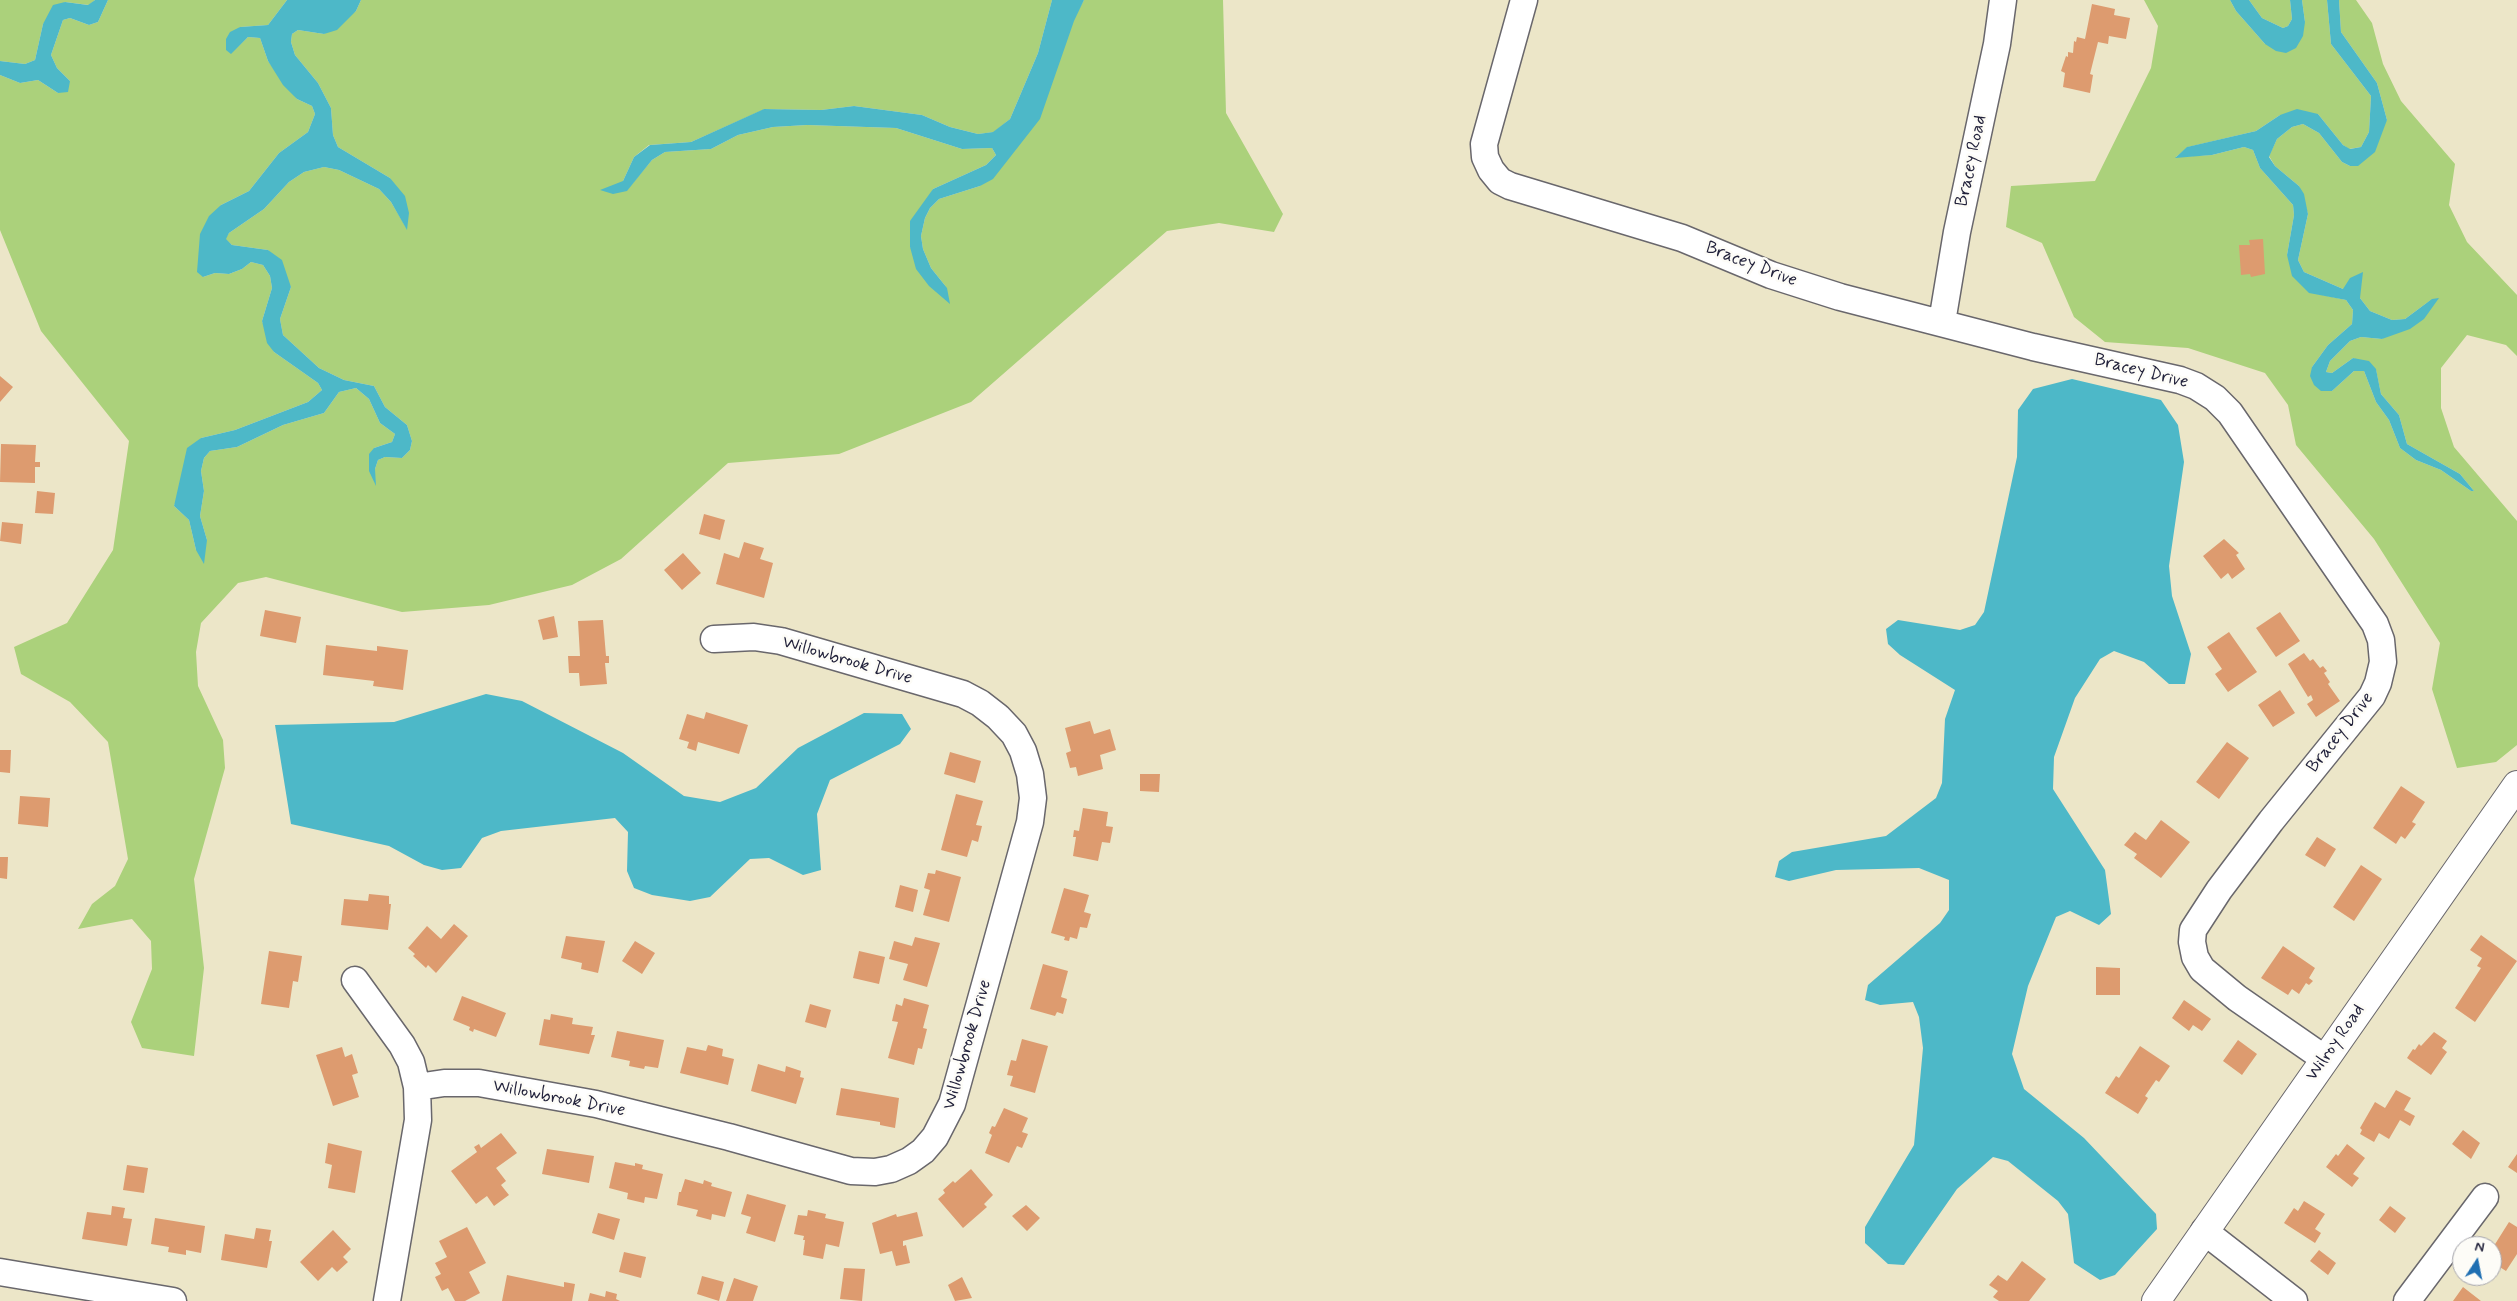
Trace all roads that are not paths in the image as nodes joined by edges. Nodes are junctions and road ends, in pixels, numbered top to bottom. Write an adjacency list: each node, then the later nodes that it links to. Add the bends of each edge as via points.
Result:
1 (1524, 0): 3 (street, Bracey Drive, via 1484,144 1485,158 1500,181 1682,238 1771,274 1840,297)
2 (2003, 0): 3 (street, Bracey Road)
3 (1942, 322): 7 (street, Bracey Drive, via 2033,347 2180,380 2215,398 2230,413 2375,624 2381,640 2383,662 2372,696 2271,821 2193,930 2194,956 2202,969 2237,998)
4 (714, 640): 8 (street, Willowbrook Drive, via 754,637 781,641 963,694 998,717 1014,734 1023,751 1032,790 1030,822 952,1104 935,1137 910,1161 891,1169 851,1171 729,1136 596,1104 479,1083)
5 (2517, 785): 7 (main road, Wilroy Road)
6 (356, 980): 8 (street, via 402,1046 411,1062)
7 (2325, 1059): 10 (main road, Wilroy Road)
8 (417, 1087): 13 (street, via 418,1120)
9 (2485, 1197): 16 (street)
10 (2204, 1231): 14 (main road, Wilroy Road); 15 (street)
11 (0, 1272): 12 (street)
12 (173, 1301)
13 (386, 1301)
14 (2156, 1301)
15 (2294, 1301)
16 (2407, 1301)

